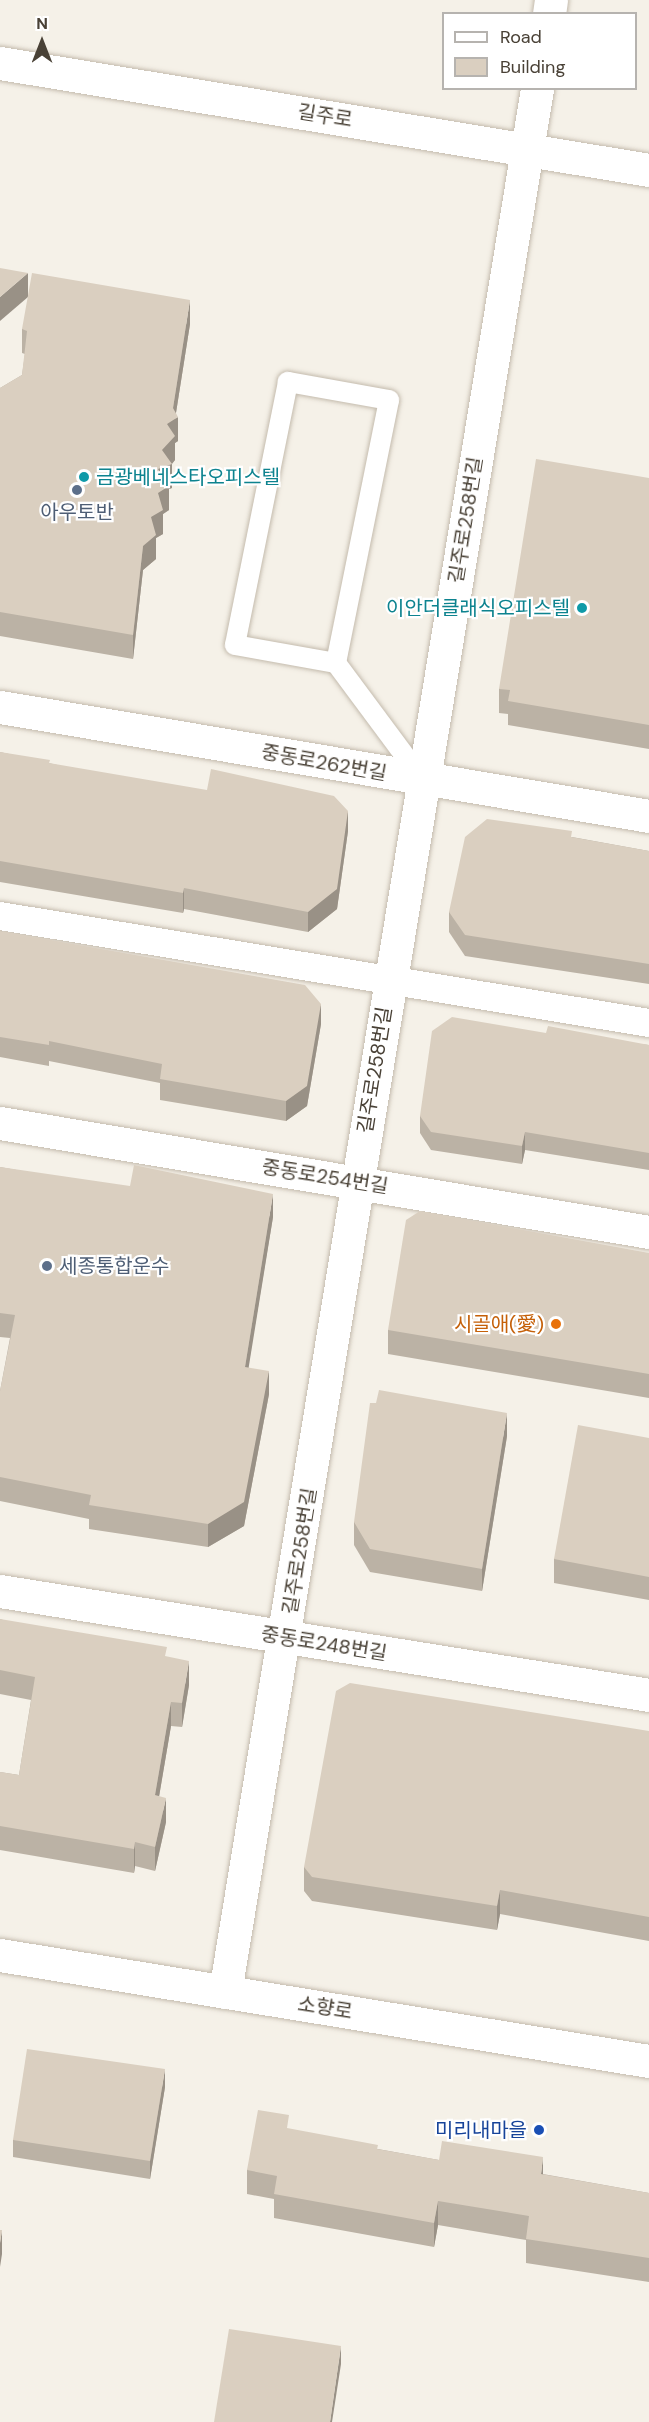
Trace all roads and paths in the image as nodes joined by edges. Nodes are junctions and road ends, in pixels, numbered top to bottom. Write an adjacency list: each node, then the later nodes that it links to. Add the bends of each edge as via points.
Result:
1 (0, 63): 3 (street, 길주로)
2 (537, 90): 3 (street, 길주로258번길)
3 (526, 149): 4 (street, 길주로); 7 (street, 길주로258번길)
4 (649, 170)
5 (336, 663): 5 (lane, via 235,645 288,382 388,400); 7 (lane)
6 (0, 707): 7 (street, 중동로262번길)
7 (423, 780): 8 (street, 중동로262번길); 10 (street, 길주로258번길)
8 (649, 816)
9 (0, 916): 10 (street)
10 (388, 982): 11 (street); 13 (street, 길주로258번길)
11 (649, 1023)
12 (0, 1123): 13 (street, 중동로254번길)
13 (358, 1183): 14 (street, 중동로254번길); 16 (street, 길주로258번길)
14 (649, 1232)
15 (0, 1591): 16 (street, 중동로248번길)
16 (286, 1638): 17 (street, 중동로248번길); 19 (street, 길주로258번길)
17 (649, 1695)
18 (0, 1955): 19 (street, 소향로)
19 (225, 1992): 20 (street, 소향로)
20 (649, 2061)

